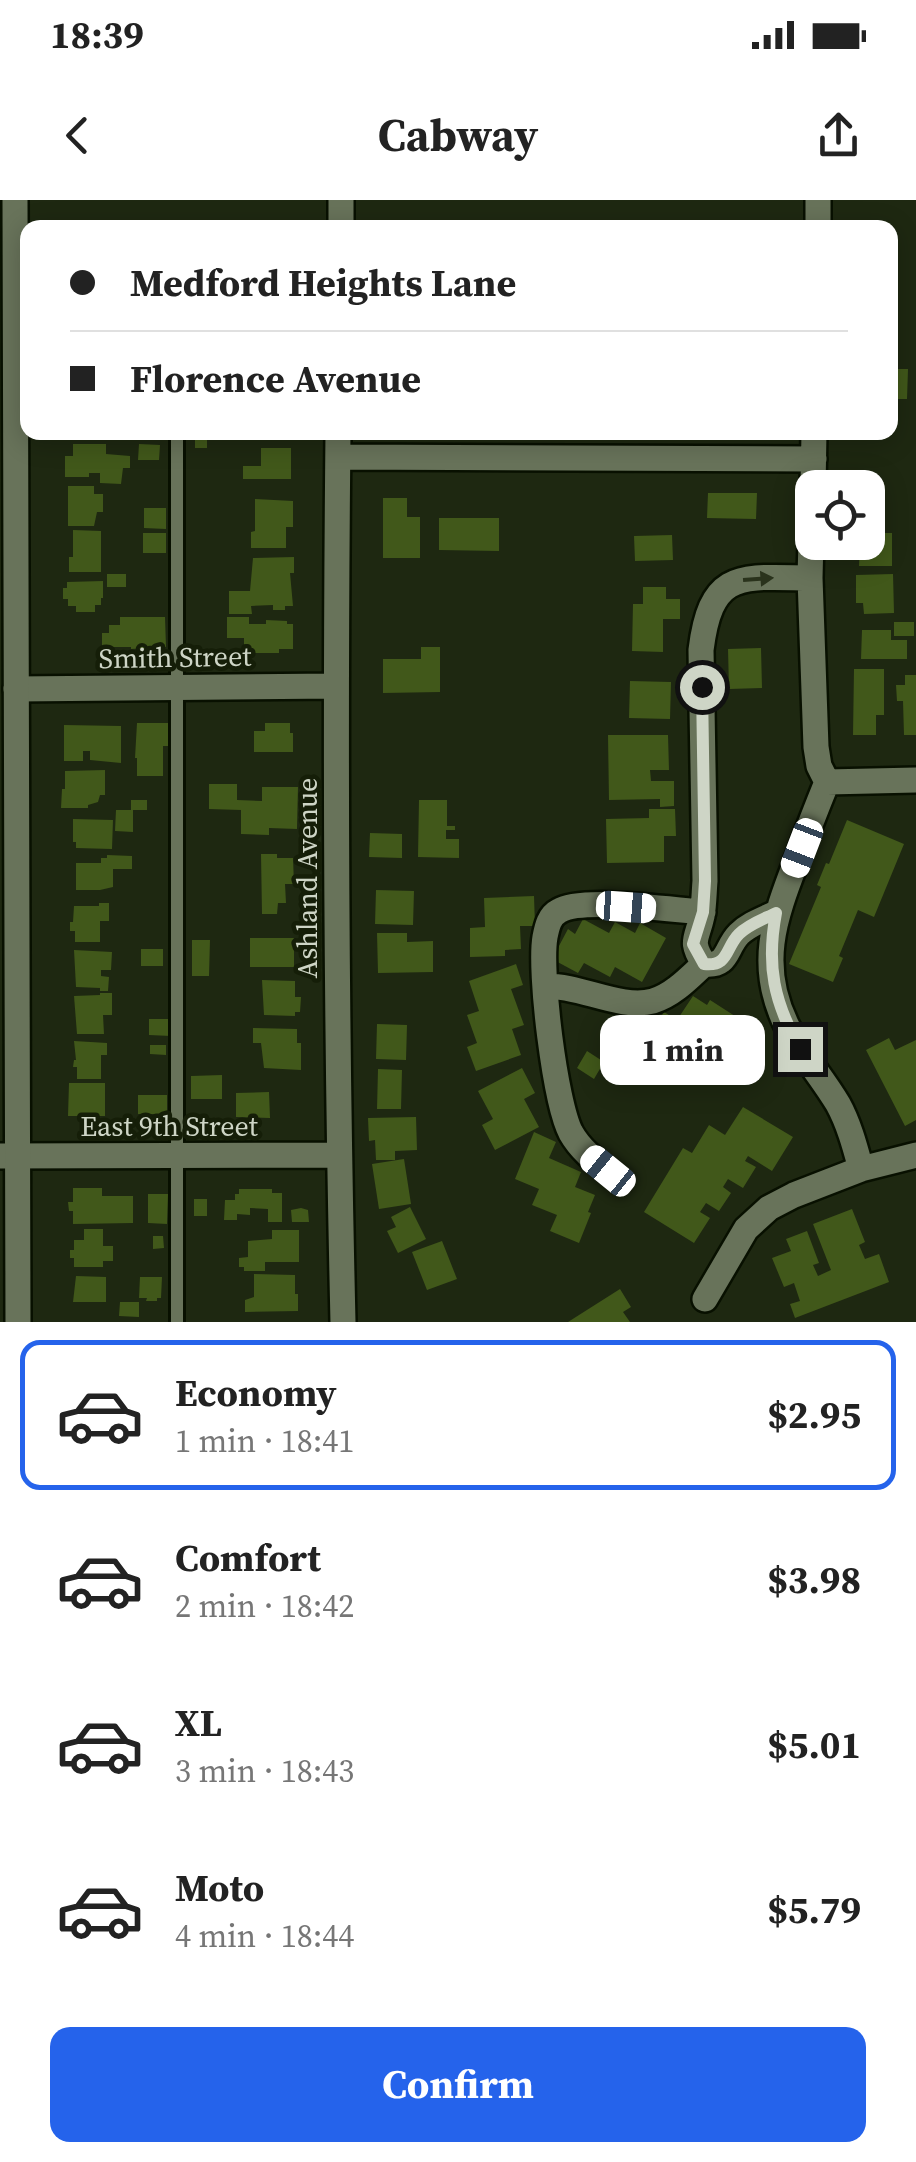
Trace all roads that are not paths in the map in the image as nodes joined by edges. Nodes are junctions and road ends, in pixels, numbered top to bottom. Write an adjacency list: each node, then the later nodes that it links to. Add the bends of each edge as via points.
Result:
1 (14, 200): 2 (street)
2 (20, 318)
3 (20, 408): 13 (street)
4 (177, 440): 12 (lane)
5 (814, 440): 7 (street)
6 (338, 445): 7 (street); 11 (street, Ashland Avenue)
7 (814, 459): 8 (street)
8 (814, 470)
9 (810, 560): 10 (street)
10 (810, 578): 15 (street, via 816,747); 16 (street, one-way to 10, via 704,622 727,586 751,577)
11 (335, 686): 12 (street, Smith Street); 20 (street, Ashland Avenue)
12 (177, 688): 13 (street, Smith Street); 23 (lane)
13 (16, 689): 22 (street)
14 (916, 780): 15 (street)
15 (827, 782): 17 (street)
16 (703, 912): 18 (street, via 693,944); 19 (street, via 588,905 558,911 544,940)
17 (776, 913): 18 (street, via 735,938 722,961); 24 (street, via 770,950 778,1005 838,1104)
18 (704, 964): 19 (street, via 672,992 639,1003)
19 (545, 986): 25 (street, via 564,1115 585,1153)
20 (339, 1155): 23 (street, East 9th Street); 29 (street, Ashland Avenue)
21 (916, 1155): 24 (street)
22 (9, 1156): 23 (street, East 9th Street); 27 (street)
23 (177, 1156): 28 (lane)
24 (862, 1169): 26 (street, via 769,1208 746,1230)
25 (608, 1171)
26 (704, 1299)
27 (18, 1322)
28 (177, 1322)
29 (343, 1322)

